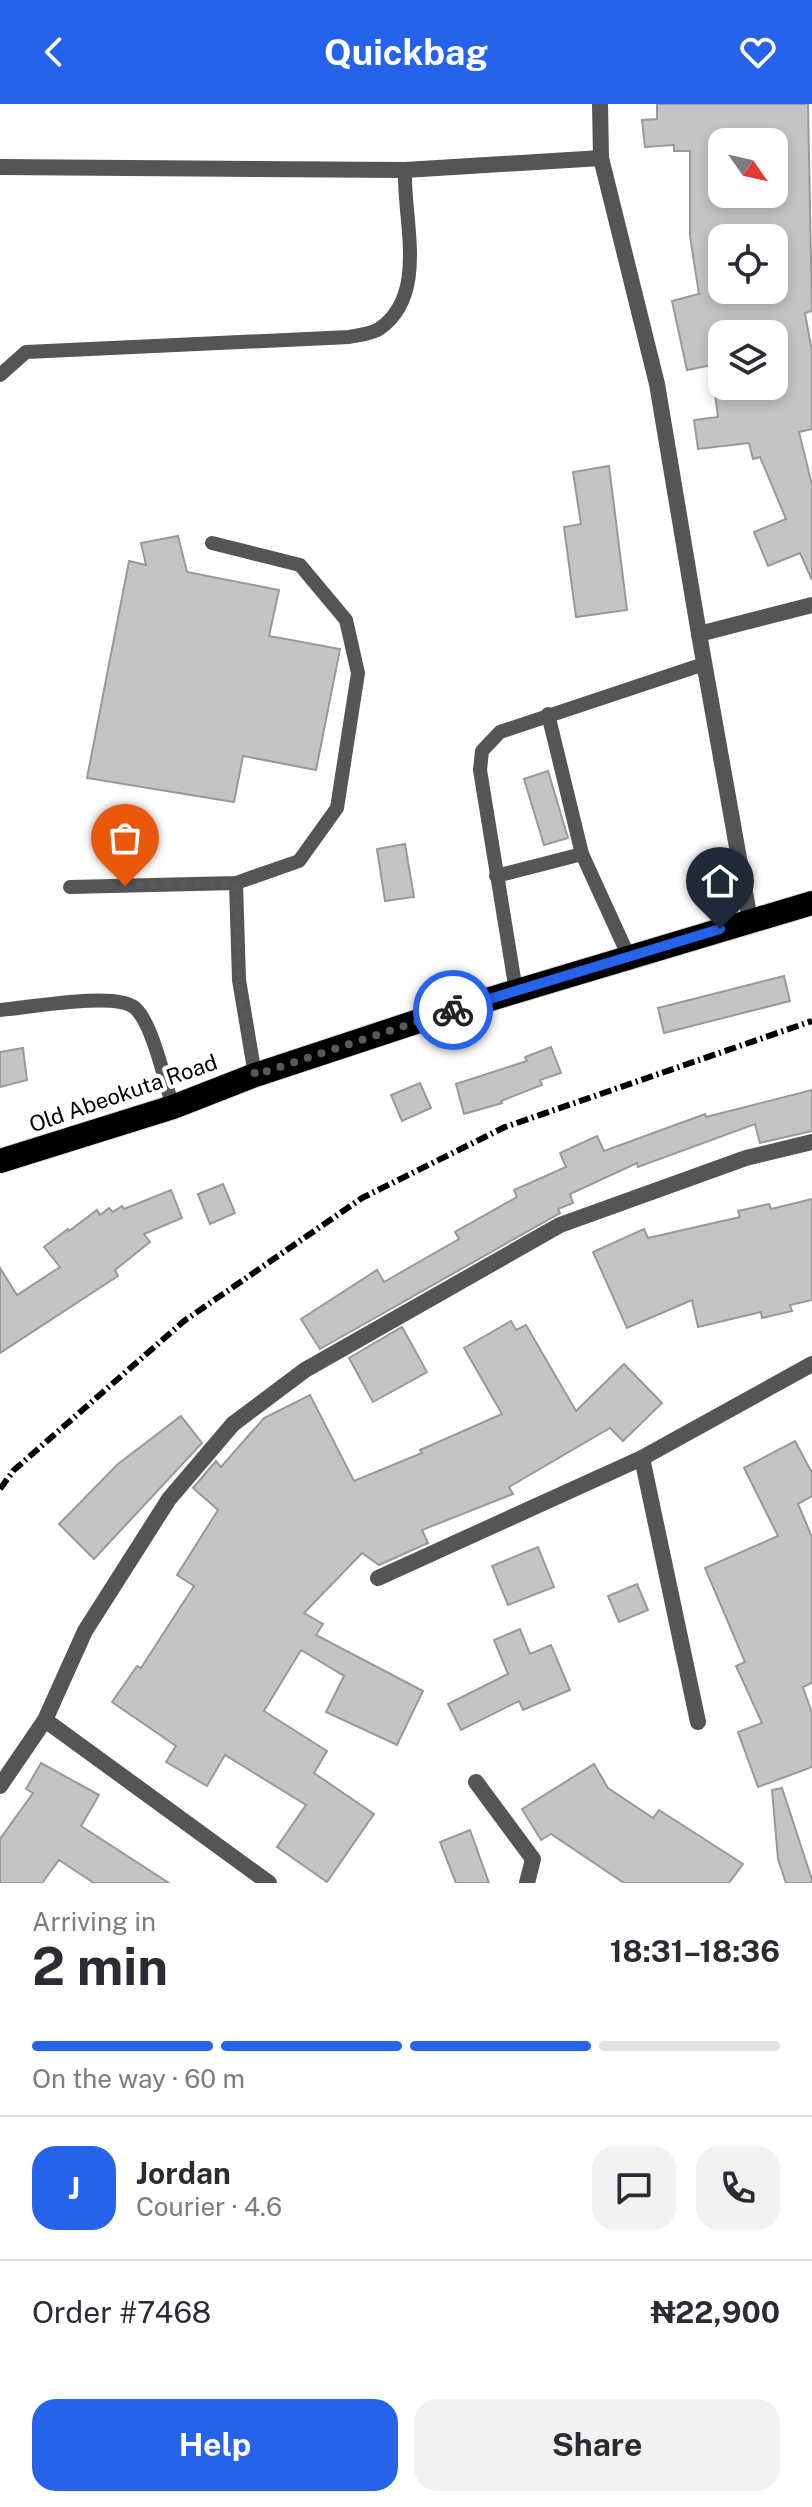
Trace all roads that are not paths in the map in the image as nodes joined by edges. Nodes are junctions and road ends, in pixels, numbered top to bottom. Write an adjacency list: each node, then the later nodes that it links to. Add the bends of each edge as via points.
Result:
1 (600, 104): 2 (street)
2 (601, 158): 4 (street); 8 (street, via 657,384)
3 (0, 167): 4 (street)
4 (405, 170): 5 (lane, via 410,285 397,311 377,330 349,337 26,352)
5 (0, 375)
6 (212, 543): 13 (lane, via 300,565 346,620 358,673 337,808 299,861)
7 (812, 605): 8 (street)
8 (699, 634): 9 (street)
9 (704, 664): 10 (lane); 16 (street)
10 (548, 714): 11 (lane); 12 (lane, via 500,732 482,751 480,770)
11 (582, 854): 12 (lane); 17 (lane)
12 (496, 876): 18 (lane)
13 (236, 883): 14 (lane); 20 (lane, via 239,980)
14 (70, 887)
15 (812, 903): 16 (highway, Old Abeokuta Road)
16 (750, 920): 17 (highway, Old Abeokuta Road)
17 (629, 957): 18 (highway, Old Abeokuta Road)
18 (516, 991): 20 (highway, Old Abeokuta Road)
19 (0, 1010): 21 (lane, via 100,1001 134,1007 144,1019)
20 (255, 1075): 21 (highway, Old Abeokuta Road)
21 (173, 1107): 23 (highway, Old Abeokuta Road)
22 (812, 1142): 27 (street, via 746,1158 560,1225 305,1370 233,1424 169,1499 85,1631)
23 (0, 1161)
24 (812, 1364): 25 (street)
25 (642, 1458): 26 (street); 28 (street)
26 (378, 1578)
27 (45, 1720): 30 (street); 31 (street)
28 (698, 1722)
29 (476, 1782): 32 (street, via 533,1859)
30 (0, 1786)
31 (269, 1883)
32 (527, 1883)

